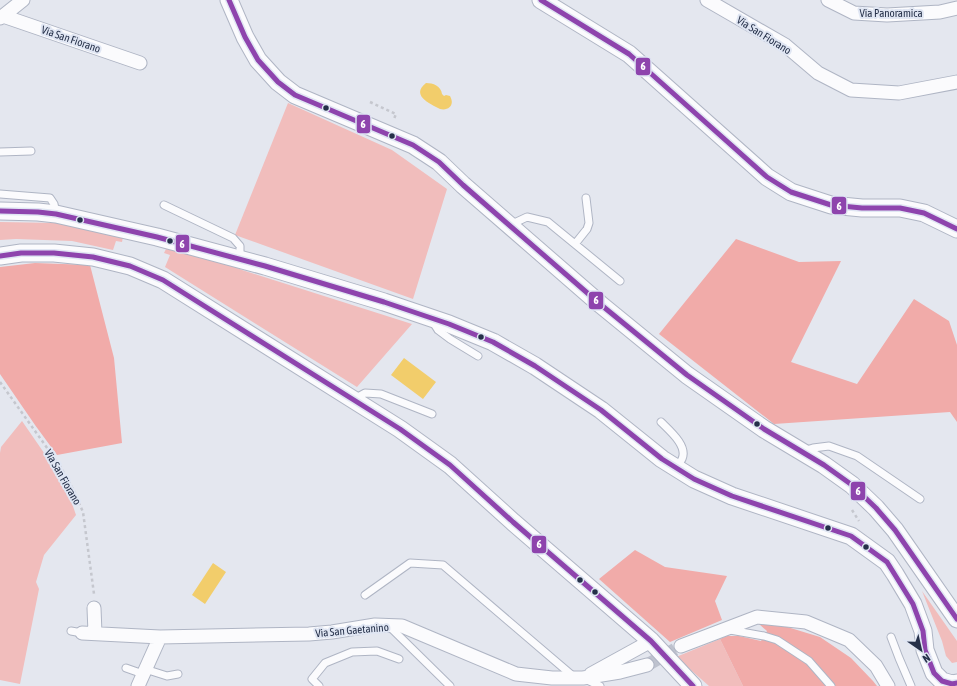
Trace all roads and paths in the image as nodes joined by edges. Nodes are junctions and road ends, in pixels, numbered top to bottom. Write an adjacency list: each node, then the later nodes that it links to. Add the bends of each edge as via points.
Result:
1 (23, 0): 7 (street, Via San Fiorano)
2 (229, 0): 19 (street, via 258,60 278,82 296,95 413,145 439,162)
3 (540, 0): 20 (street, via 629,54 767,177 790,192 831,205 900,208 924,213)
4 (707, 0): 9 (street, Via San Fiorano, via 785,45 818,74 851,90 899,93)
5 (828, 0): 6 (street, Via Panoramica, via 854,13 887,15 940,12)
6 (957, 8)
7 (2, 17): 8 (street, Via San Fiorano)
8 (140, 63)
9 (957, 82)
10 (370, 102): 11 (path, via 396,114)
11 (391, 124)
12 (31, 151): 13 (lane)
13 (0, 152)
14 (0, 194): 18 (lane, via 50,198)
15 (586, 198): 21 (lane, via 589,223)
16 (164, 205): 23 (lane, via 233,238 240,246)
17 (0, 211): 18 (street)
18 (56, 214): 23 (street, via 157,236)
19 (510, 226): 21 (lane, via 528,217 548,222); 31 (street, via 686,375 764,429)
20 (957, 230)
21 (575, 244): 24 (lane)
22 (0, 256): 28 (street, via 22,252 54,252 93,257 130,266 163,280)
23 (240, 259): 25 (street)
24 (620, 281)
25 (432, 318): 26 (lane, via 438,330); 32 (street, via 493,342 535,366 601,410)
26 (478, 356)
27 (0, 382): 35 (path, Via San Fiorano, via 60,466 83,512)
28 (353, 400): 29 (lane, via 365,393 381,394); 43 (street, via 400,429 450,465)
29 (432, 414)
30 (661, 422): 32 (lane, via 675,436 683,449 682,459)
31 (801, 451): 33 (lane, via 830,446 857,456); 36 (street, via 852,486 876,508 895,530)
32 (675, 467): 51 (street, via 694,479 732,496 851,536 887,562 913,604 934,673 942,681)
33 (920, 498)
34 (365, 595): 50 (lane, via 410,563 443,565)
35 (94, 608): 40 (street)
36 (957, 619)
37 (389, 626): 41 (street, Via San Gaetanino, via 375,625 309,634); 50 (street, Via San Gaetanino, via 402,626 516,674); 54 (lane)
38 (726, 629): 44 (street); 57 (lane, via 777,640 809,661); 58 (street, via 756,617 806,622 849,640 876,666)
39 (76, 632): 40 (street, Via San Gaetanino)
40 (95, 633): 41 (street, Via San Gaetanino)
41 (160, 637): 48 (street)
42 (891, 637): 59 (lane)
43 (651, 641): 50 (street, Via San Gaetanino); 56 (street)
44 (681, 646)
45 (399, 659): 53 (lane, via 377,651 352,652 325,663 312,679)
46 (647, 665): 50 (street, Via San Gaetanino)
47 (126, 668): 48 (lane)
48 (144, 672): 49 (lane, via 167,676); 52 (street)
49 (178, 674)
50 (579, 678): 55 (lane)
51 (954, 684)
52 (138, 686)
53 (320, 686)
54 (450, 686)
55 (600, 686)
56 (693, 686)
57 (831, 686)
58 (888, 686)
59 (911, 686)

